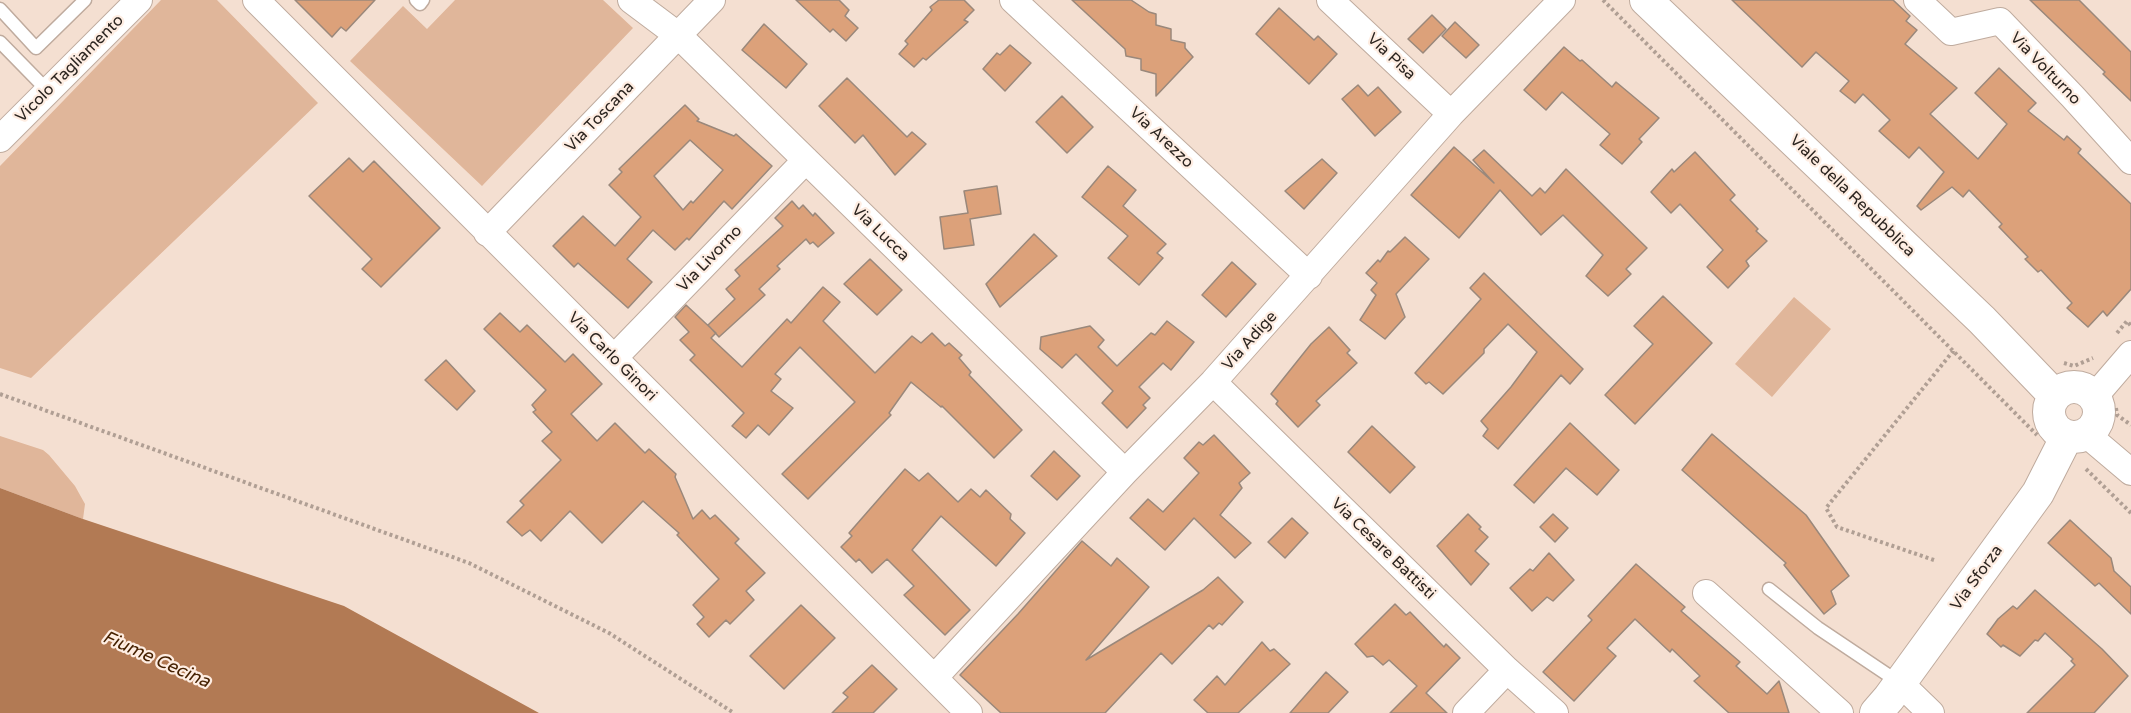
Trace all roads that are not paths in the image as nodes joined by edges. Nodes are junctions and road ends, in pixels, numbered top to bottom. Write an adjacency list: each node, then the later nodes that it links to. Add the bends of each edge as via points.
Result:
1 (85, 0): 13 (lane, via 36,48)
2 (139, 0): 16 (street, Vicolo Tagliamento)
3 (256, 0): 21 (street, Via Carlo Ginori)
4 (416, 0): 5 (lane, via 420,4)
5 (423, 0)
6 (631, 0): 14 (street, Via Lucca)
7 (712, 0): 14 (street, Via Toscana)
8 (1012, 0): 22 (street, Via Arezzo)
9 (1330, 0): 17 (street, Via Pisa)
10 (1562, 0): 17 (street, Via Adige)
11 (1646, 0): 26 (street, Viale della Repubblica, via 1982,320)
12 (1917, 0): 20 (street, Via Volturno, via 1951,32 2000,21)
13 (0, 9)
14 (679, 36): 19 (street, Via Lucca); 21 (street, Via Toscana)
15 (0, 42): 16 (lane)
16 (48, 91): 18 (street, Vicolo Tagliamento)
17 (1451, 114): 22 (street, Via Adige)
18 (0, 139)
19 (806, 160): 24 (street, Via Livorno); 29 (street, Via Lucca)
20 (2131, 161)
21 (488, 233): 24 (street, Via Carlo Ginori)
22 (1309, 276): 25 (street, Via Adige)
23 (2121, 346): 27 (street)
24 (614, 358): 34 (street, Via Carlo Ginori)
25 (1213, 382): 29 (street, Via Adige); 33 (street, Via Cesare Battisti)
26 (2055, 396): 27 (street, via 2075,387); 28 (street, via 2051,420)
27 (2094, 397): 28 (street, via 2099,408 2098,420)
28 (2065, 436): 30 (street); 35 (street, Via Sforza, via 2038,494)
29 (1125, 472): 34 (street, Via Adige)
30 (2131, 472)
31 (1769, 590): 35 (lane)
32 (1706, 593): 39 (street)
33 (1507, 670): 37 (street); 38 (street, Via Cesare Battisti)
34 (934, 678): 36 (street, Via Carlo Ginori)
35 (1900, 683): 40 (street, Via Sforza); 41 (street)
36 (969, 713)
37 (1466, 713)
38 (1555, 713)
39 (1840, 713)
40 (1876, 713)
41 (1931, 713)

